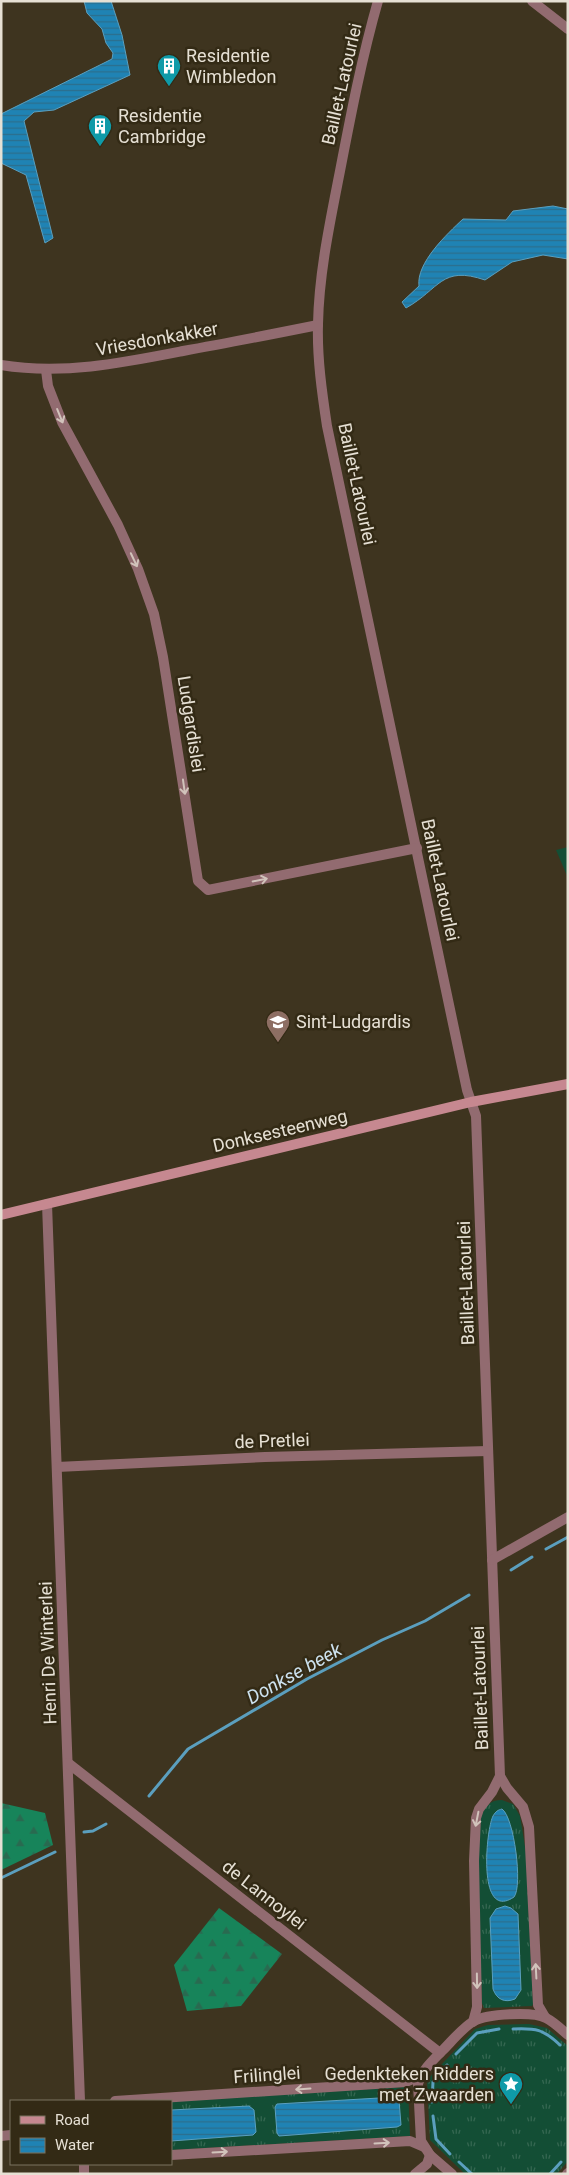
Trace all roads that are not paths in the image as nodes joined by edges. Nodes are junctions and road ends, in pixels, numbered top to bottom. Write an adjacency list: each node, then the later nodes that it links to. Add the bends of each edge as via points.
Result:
1 (378, 1): 4 (street, Baillet-Latourlei, via 362,59 328,236)
2 (532, 1): 3 (street)
3 (568, 29)
4 (318, 325): 6 (street, Vriesdonkakker, via 120,364); 7 (street, Baillet-Latourlei, via 327,426)
5 (1, 365): 6 (street, Vriesdonkakker)
6 (46, 370): 7 (street, Ludgardislei, one-way to 7, via 48,386 62,422 118,525 154,614 198,881 208,890)
7 (417, 848): 9 (street, Baillet-Latourlei)
8 (568, 1084): 9 (street, Donksesteenweg)
9 (471, 1102): 10 (street, Donksesteenweg); 12 (street, Baillet-Latourlei, via 476,1116)
10 (47, 1204): 11 (street, Donksesteenweg); 13 (street, Henri De Winterlei)
11 (1, 1215)
12 (488, 1451): 13 (street, de Pretlei); 15 (street, Baillet-Latourlei)
13 (57, 1467): 16 (street, Henri De Winterlei)
14 (568, 1517): 15 (street)
15 (492, 1560): 17 (street, Baillet-Latourlei)
16 (68, 1763): 21 (street, de Lannoylei); 23 (street, Henri De Winterlei)
17 (500, 1776): 18 (street, one-way to 17, via 538,2005 528,1821 523,1807); 19 (street, one-way to 19, via 476,1818 477,2007)
18 (545, 2018): 19 (street, via 508,2015); 20 (street)
19 (473, 2022): 21 (street)
20 (567, 2033)
21 (440, 2053): 22 (street)
22 (420, 2076): 24 (street, Frilinglei, one-way to 24, via 406,2082); 25 (street, via 420,2135)
23 (80, 2100)
24 (130, 2100)
25 (427, 2151): 26 (street, one-way to 25, via 410,2141); 27 (street, via 427,2164); 28 (street)
26 (172, 2155)
27 (415, 2174)
28 (452, 2174)

